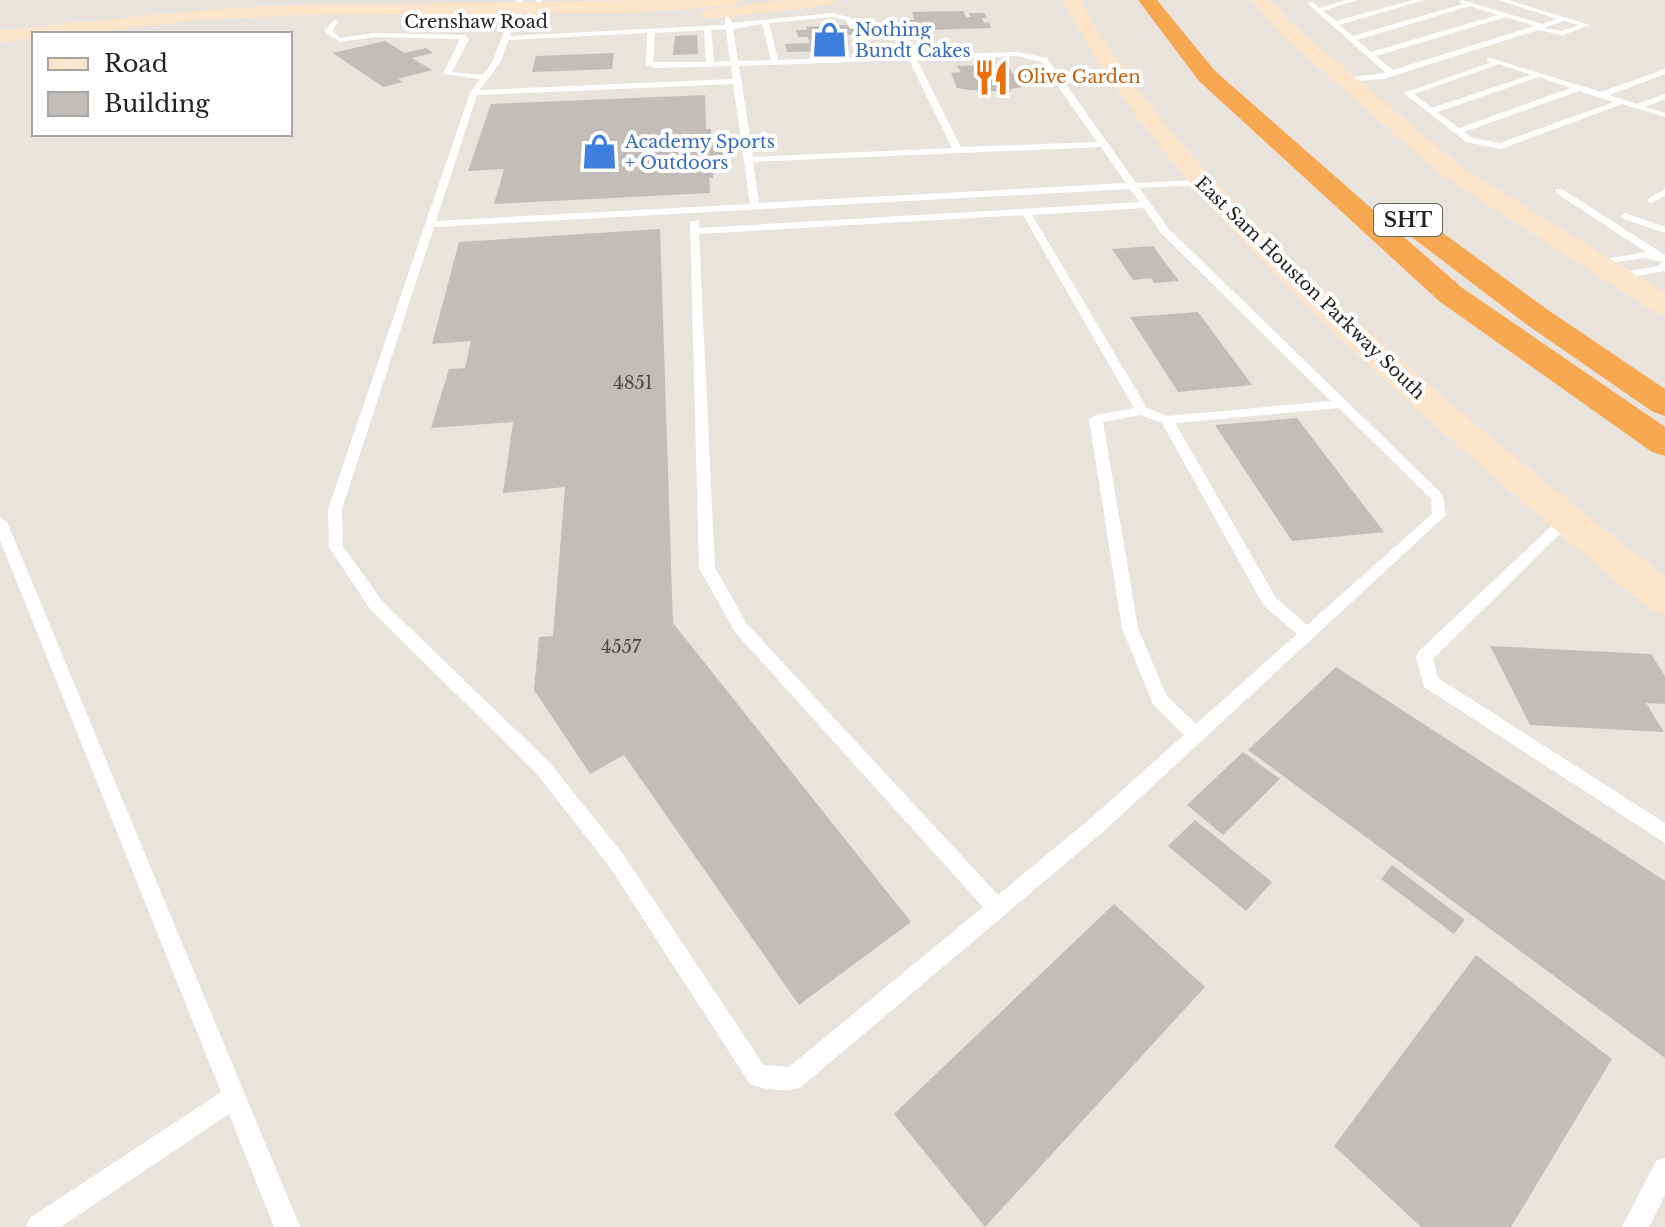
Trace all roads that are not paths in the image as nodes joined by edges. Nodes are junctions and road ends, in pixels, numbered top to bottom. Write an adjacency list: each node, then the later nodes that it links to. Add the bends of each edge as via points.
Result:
1 (539, 0): 16 (lane)
2 (743, 0): 15 (main road, via 727,8)
3 (829, 0): 15 (main road, Crenshaw Road)
4 (1147, 0): 75 (highway, SHT, via 1207,76)
5 (1260, 0): 44 (main road)
6 (1354, 0): 13 (lane)
7 (1421, 0): 20 (lane)
8 (1456, 0): 11 (lane)
9 (1506, 1): 17 (lane)
10 (1310, 3): 13 (lane)
11 (1471, 4): 14 (lane); 29 (lane)
12 (1076, 5): 58 (main road, East Sam Houston Parkway South, via 1125,92)
13 (1318, 10): 20 (lane)
14 (1506, 15): 22 (lane); 34 (lane)
15 (730, 16): 16 (main road, Crenshaw Road); 19 (lane); 23 (lane); 38 (lane)
16 (514, 18): 18 (main road, Crenshaw Road); 24 (main road, Crenshaw Road, via 297,10); 26 (lane); 43 (lane, via 497,61)
17 (1564, 19): 22 (lane); 22 (lane, via 1586,25 1563,33)
18 (334, 22): 25 (main road, Crenshaw Road); 43 (lane, via 328,31 340,40 375,35 462,37 447,74)
19 (765, 23): 21 (lane, via 833,15 849,19); 36 (lane)
20 (1334, 24): 29 (lane)
21 (853, 27)
22 (1540, 27): 33 (lane)
23 (707, 29): 26 (lane); 39 (lane)
24 (37, 32)
25 (144, 32)
26 (651, 32): 39 (lane, via 649,63)
27 (32, 33): 28 (main road, Crenshaw Road)
28 (0, 36)
29 (1351, 39): 34 (lane)
30 (1212, 40): 77 (highway, SHT, via 1237,77 1427,236)
31 (32, 44): 32 (main road)
32 (0, 48)
33 (1464, 51): 37 (lane); 41 (lane)
34 (1370, 55): 41 (lane)
35 (911, 56): 36 (lane, via 865,52); 55 (lane, via 1018,51 1044,60); 56 (lane)
36 (775, 62): 38 (lane)
37 (1499, 62): 42 (lane); 52 (lane, via 1408,93)
38 (734, 64): 39 (lane); 45 (lane)
39 (710, 65)
40 (1665, 71): 48 (lane)
41 (1391, 73): 44 (lane)
42 (1538, 75): 46 (lane); 52 (lane)
43 (484, 77): 47 (lane)
44 (1345, 80): 74 (main road, via 1449,169)
45 (737, 81): 47 (lane); 57 (lane)
46 (1579, 88): 48 (lane); 54 (lane)
47 (474, 93): 69 (lane)
48 (1601, 95): 50 (lane)
49 (1665, 96): 51 (lane)
50 (1621, 102): 51 (lane); 54 (lane, via 1510,145 1479,143)
51 (1637, 107): 53 (lane)
52 (1431, 111): 54 (lane)
53 (1663, 115)
54 (1458, 131)
55 (1103, 144): 56 (lane); 59 (lane)
56 (958, 150): 57 (lane)
57 (748, 160): 64 (lane)
58 (1199, 182): 59 (lane); 85 (main road, East Sam Houston Parkway South, via 1354,336)
59 (1131, 184): 63 (lane); 64 (lane)
60 (1559, 191): 70 (lane)
61 (1665, 192): 62 (lane)
62 (1651, 200)
63 (1147, 205): 67 (lane); 79 (lane, via 1165,231)
64 (755, 206): 66 (lane)
65 (1638, 208): 68 (lane)
66 (695, 210): 69 (lane); 72 (lane)
67 (1026, 212): 72 (lane); 81 (lane)
68 (1625, 216): 70 (lane); 71 (lane)
69 (430, 224): 91 (lane, via 335,509 336,547 376,605 543,768 616,860 758,1076 793,1079)
70 (1611, 225): 73 (lane)
71 (1665, 230)
72 (694, 231): 91 (lane, via 707,568 741,628)
73 (1665, 262): 74 (lane, via 1644,255); 74 (lane, via 1662,269)
74 (1608, 270): 76 (main road)
75 (1450, 294): 83 (highway, SHT); 84 (highway)
76 (1665, 306)
77 (1537, 317): 78 (highway); 80 (highway, SHT)
78 (1665, 396)
79 (1342, 404): 82 (lane); 88 (lane, via 1438,498 1439,515)
80 (1665, 405)
81 (1142, 411): 82 (lane); 89 (lane, via 1096,419 1111,520 1130,628 1159,699)
82 (1167, 420): 88 (lane, via 1270,602)
83 (1665, 444)
84 (1665, 457)
85 (1566, 520): 87 (main road, East Sam Houston Parkway South); 90 (lane, via 1424,657 1430,682)
86 (2, 535): 92 (lane)
87 (1665, 599)
88 (1307, 634): 89 (lane)
89 (1196, 736): 91 (lane)
90 (1665, 834)
91 (998, 909)
92 (234, 1097): 94 (lane); 95 (lane)
93 (1665, 1170): 96 (lane)
94 (39, 1227)
95 (287, 1227)
96 (1635, 1227)

